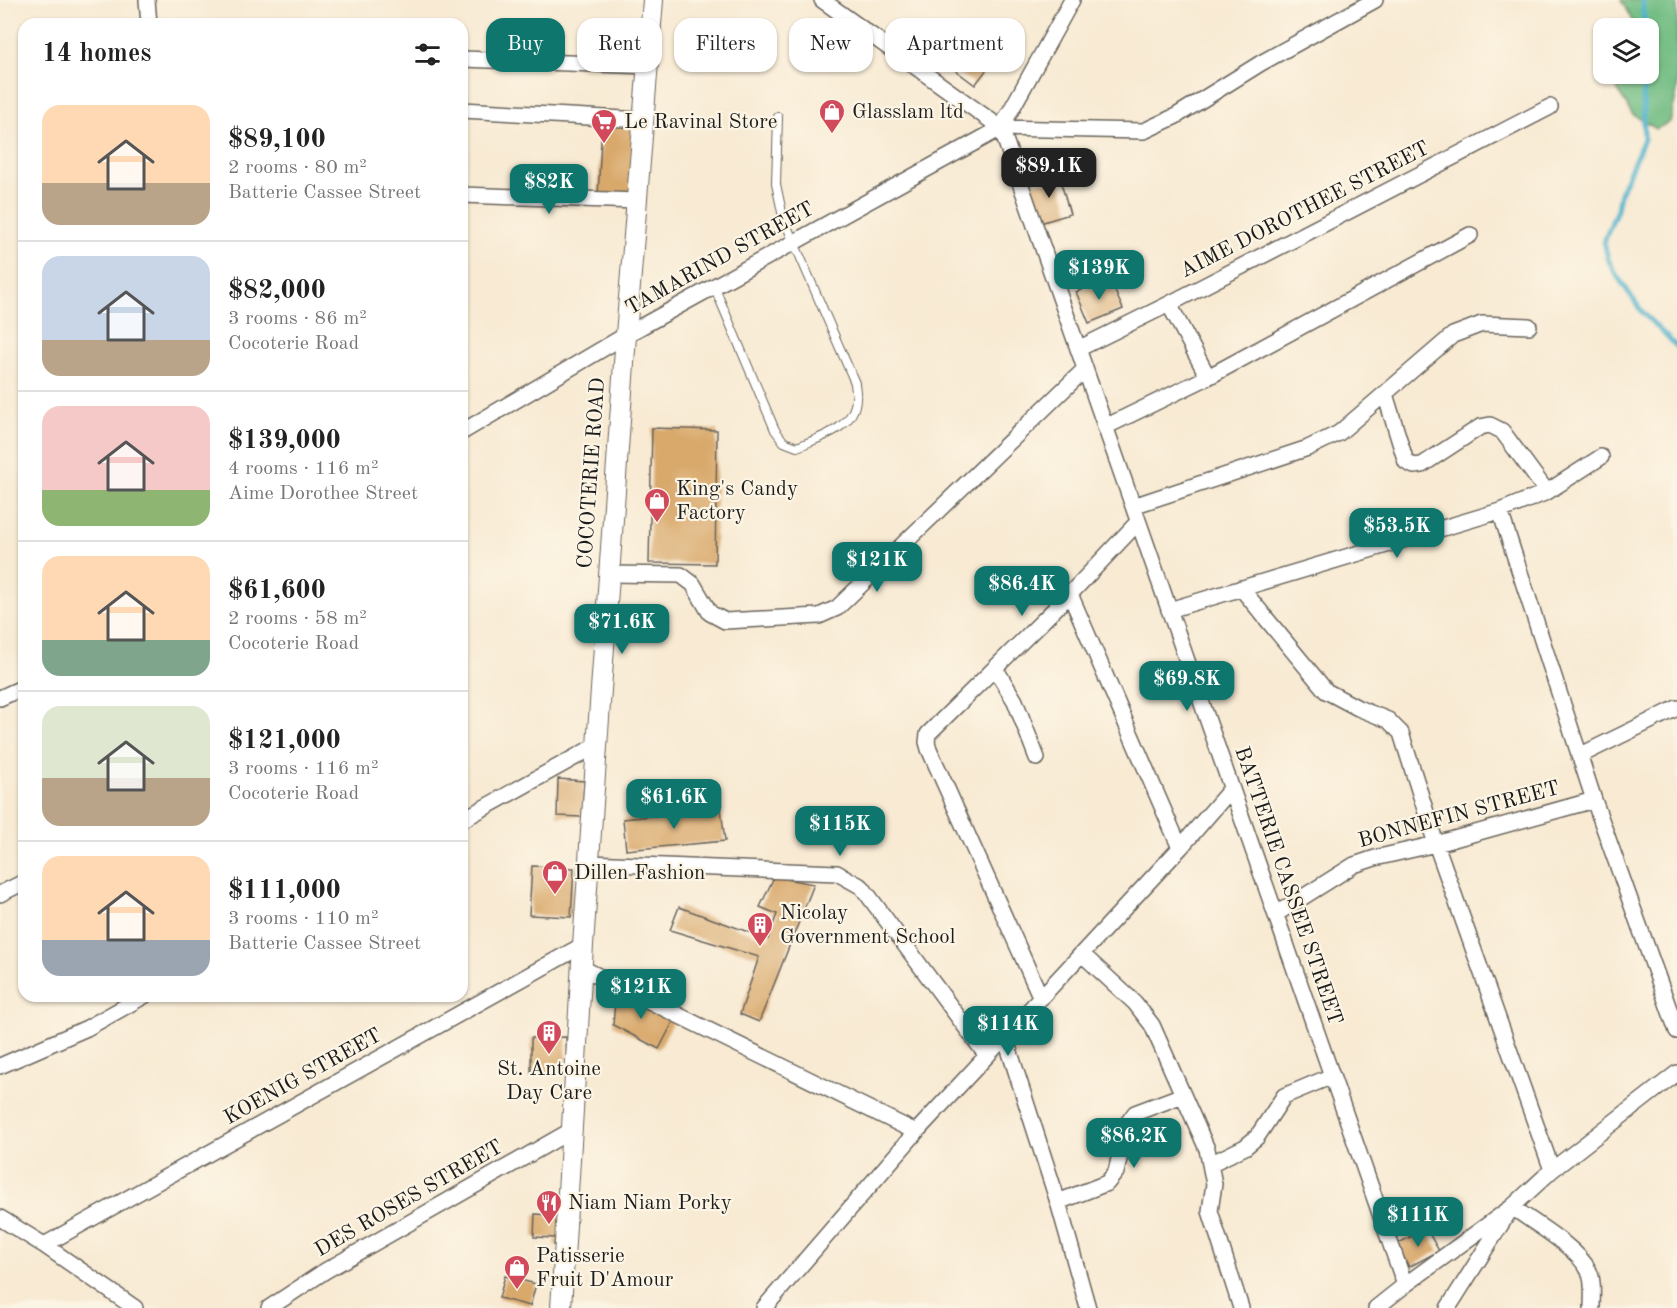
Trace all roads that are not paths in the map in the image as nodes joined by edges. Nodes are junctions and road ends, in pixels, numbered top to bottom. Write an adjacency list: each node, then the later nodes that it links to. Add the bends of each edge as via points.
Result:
1 (147, 0): 6 (street)
2 (653, 0): 7 (street, COCOTERIE ROAD)
3 (822, 0): 15 (street)
4 (1072, 0): 15 (street)
5 (1375, 0): 15 (street, via 1144,131)
6 (148, 18)
7 (652, 18)
8 (468, 59): 9 (street)
9 (577, 63)
10 (647, 72): 14 (street, COCOTERIE ROAD)
11 (1550, 107): 21 (street, AIME DOROTHEE STREET)
12 (468, 110): 14 (street)
13 (778, 117): 19 (lane, via 776,184 783,218)
14 (643, 120): 17 (street, COCOTERIE ROAD)
15 (1000, 128): 19 (street, TAMARIND STREET); 24 (street, BATTERIE CASSEE STREET)
16 (468, 195): 17 (street)
17 (637, 201): 23 (street, COCOTERIE ROAD)
18 (1470, 236): 26 (street)
19 (794, 242): 20 (street, TAMARIND STREET); 20 (lane, via 855,383 852,415 832,433 797,447 784,442 775,430)
20 (714, 286): 23 (street, TAMARIND STREET)
21 (1169, 304): 24 (street, AIME DOROTHEE STREET); 26 (street)
22 (1529, 326): 27 (street, via 1482,324 1453,335)
23 (626, 335): 29 (street, TAMARIND STREET); 35 (street, COCOTERIE ROAD)
24 (1078, 349): 25 (street, BATTERIE CASSEE STREET)
25 (1085, 369): 28 (street, BATTERIE CASSEE STREET); 35 (street, via 837,608 819,616 725,621 710,613 693,584 681,575)
26 (1208, 377): 28 (street)
27 (1385, 394): 31 (street, via 1407,462 1422,465 1480,427 1490,425 1502,430); 32 (street, via 1339,433 1308,448)
28 (1105, 427): 32 (street, BATTERIE CASSEE STREET)
29 (468, 428)
30 (1601, 457): 31 (street)
31 (1547, 492): 33 (street)
32 (1133, 506): 34 (street, BATTERIE CASSEE STREET)
33 (1500, 511): 36 (street); 44 (street)
34 (1138, 522): 37 (street); 38 (street, BATTERIE CASSEE STREET)
35 (609, 574): 43 (street, COCOTERIE ROAD)
36 (1241, 588): 38 (street); 49 (street, via 1326,691 1388,720 1401,733)
37 (1070, 594): 39 (street); 50 (street)
38 (1169, 610): 46 (street, BATTERIE CASSEE STREET)
39 (995, 668): 45 (street, via 1015,701); 58 (street, via 928,734 927,742)
40 (18, 690): 41 (street)
41 (0, 698)
42 (1677, 708): 44 (street)
43 (597, 745): 48 (street); 51 (street, COCOTERIE ROAD)
44 (1579, 756): 47 (street)
45 (1037, 758)
46 (1232, 789): 50 (street); 54 (street, BATTERIE CASSEE STREET)
47 (1594, 800): 49 (street, BONNEFIN STREET); 60 (street)
48 (468, 816)
49 (1436, 844): 54 (street, BONNEFIN STREET, via 1354,865); 70 (street)
50 (1180, 848): 56 (street)
51 (589, 862): 55 (street, COCOTERIE ROAD); 62 (street, via 837,873 862,887)
52 (18, 885): 53 (street)
53 (0, 894)
54 (1275, 914): 65 (street, BATTERIE CASSEE STREET)
55 (583, 945): 57 (street, COCOTERIE ROAD); 74 (street, KOENIG STREET)
56 (1082, 954): 58 (street); 66 (street, via 1152,1025)
57 (582, 969): 67 (street, COCOTERIE ROAD); 68 (street)
58 (1041, 998): 61 (street)
59 (133, 1002): 63 (street, via 87,1028)
60 (1677, 1031)
61 (1005, 1037): 62 (street); 71 (street)
62 (987, 1056): 68 (street)
63 (0, 1066)
64 (1677, 1073): 70 (street)
65 (1332, 1076): 69 (street, via 1284,1096 1257,1137); 75 (street, BATTERIE CASSEE STREET)
66 (1183, 1095): 69 (street); 71 (street, via 1135,1113 1127,1124 1116,1172 1107,1183)
67 (572, 1130): 77 (street, DES ROSES STREET, via 325,1271); 78 (street, COCOTERIE ROAD)
68 (916, 1132): 79 (street)
69 (1210, 1164): 81 (street, via 1214,1184 1210,1210)
70 (1552, 1170): 72 (street)
71 (1058, 1202): 80 (street)
72 (1512, 1207): 75 (street); 83 (street); 84 (street, via 1573,1251 1589,1271)
73 (0, 1218): 74 (street)
74 (45, 1245): 76 (street)
75 (1405, 1285): 82 (street)
76 (135, 1308)
77 (269, 1308)
78 (561, 1308)
79 (764, 1308)
80 (1088, 1308)
81 (1241, 1308)
82 (1376, 1308)
83 (1448, 1308)
84 (1592, 1308)

